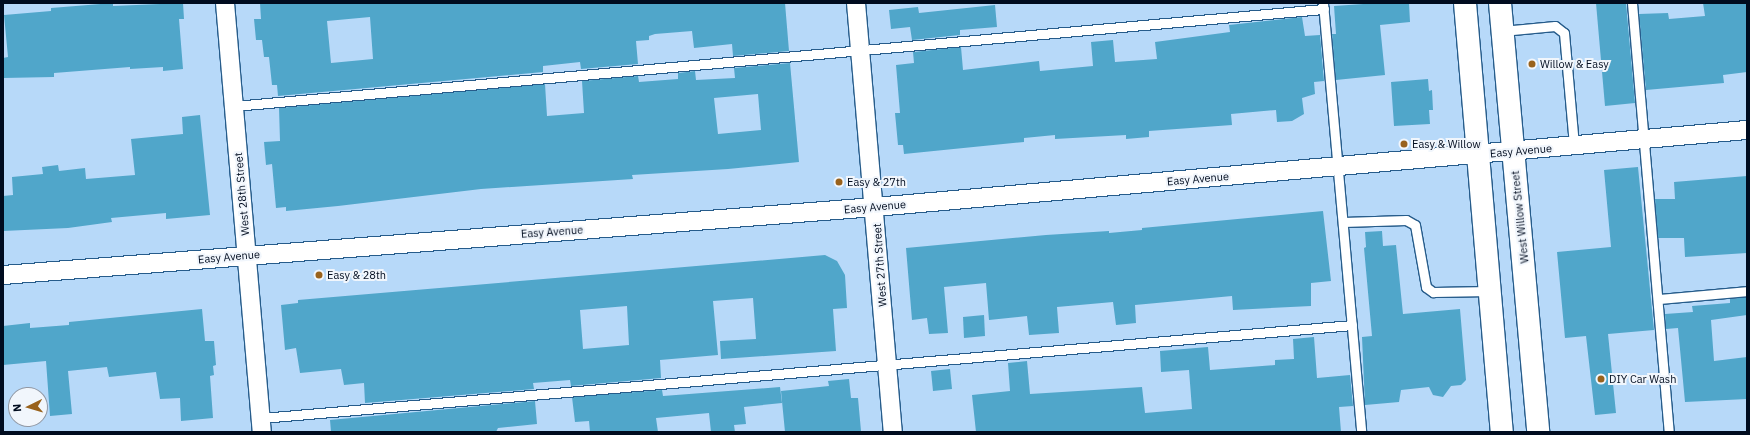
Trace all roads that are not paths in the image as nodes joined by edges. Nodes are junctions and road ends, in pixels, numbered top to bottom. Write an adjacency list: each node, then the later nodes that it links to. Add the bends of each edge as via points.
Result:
1 (225, 3): 9 (street, West 28th Street)
2 (856, 3): 8 (street, West 27th Street)
3 (1465, 3): 14 (main road)
4 (1500, 3): 7 (main road, West Willow Street)
5 (1632, 3): 11 (lane)
6 (1323, 6): 8 (lane); 15 (lane)
7 (1502, 31): 12 (lane, via 1555,26 1564,33); 13 (main road, West Willow Street)
8 (861, 50): 9 (lane); 16 (street, West 27th Street)
9 (234, 106): 18 (street, West 28th Street)
10 (1747, 130): 11 (street, Easy Avenue)
11 (1644, 140): 12 (street, Easy Avenue); 22 (lane)
12 (1574, 146): 13 (street, Easy Avenue)
13 (1513, 152): 14 (street, Easy Avenue); 29 (main road, West Willow Street)
14 (1478, 155): 15 (street, Easy Avenue); 20 (main road)
15 (1338, 168): 16 (street, Easy Avenue); 17 (lane)
16 (876, 207): 18 (street, Easy Avenue); 24 (street, West 27th Street)
17 (1342, 222): 20 (lane, via 1406,220 1415,225 1426,287 1433,292); 23 (lane)
18 (247, 256): 19 (street, Easy Avenue); 25 (street, West 28th Street)
19 (3, 276)
20 (1490, 291): 28 (main road)
21 (1747, 291): 22 (lane)
22 (1658, 299): 30 (lane)
23 (1352, 325): 24 (lane); 27 (lane)
24 (888, 364): 25 (lane); 26 (street, West 27th Street)
25 (262, 425)
26 (893, 432)
27 (1361, 432)
28 (1502, 432)
29 (1538, 432)
30 (1669, 432)

